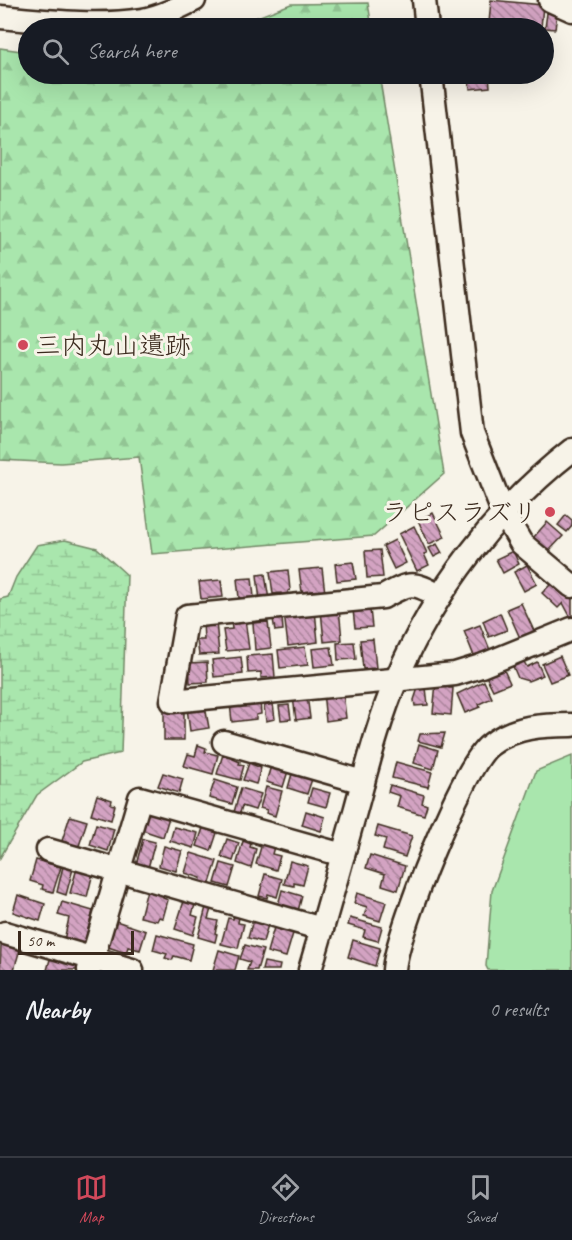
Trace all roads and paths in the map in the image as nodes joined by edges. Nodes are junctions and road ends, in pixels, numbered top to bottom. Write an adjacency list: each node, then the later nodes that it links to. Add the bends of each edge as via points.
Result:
1 (194, 0): 7 (street)
2 (424, 0): 8 (street)
3 (550, 0): 4 (street)
4 (572, 10)
5 (3, 16): 6 (street)
6 (18, 18)
7 (149, 18)
8 (426, 18)
9 (432, 84): 11 (street, via 472,433)
10 (572, 450): 11 (street)
11 (503, 512): 12 (street, via 521,543); 13 (street)
12 (572, 586)
13 (440, 596): 15 (street); 15 (street, via 413,584 382,597 187,616 172,701)
14 (572, 629): 15 (street, via 455,674)
15 (396, 679): 18 (street)
16 (572, 725): 27 (street, via 543,725 507,733 487,746 450,812 404,928)
17 (224, 742): 18 (street)
18 (363, 782): 20 (street)
19 (48, 850): 21 (street)
20 (343, 855): 21 (street, via 140,798); 22 (street)
21 (118, 871): 22 (street); 24 (street)
22 (322, 929): 26 (street)
23 (5, 933): 24 (street)
24 (90, 964): 25 (street)
25 (132, 970)
26 (310, 970)
27 (394, 970)

